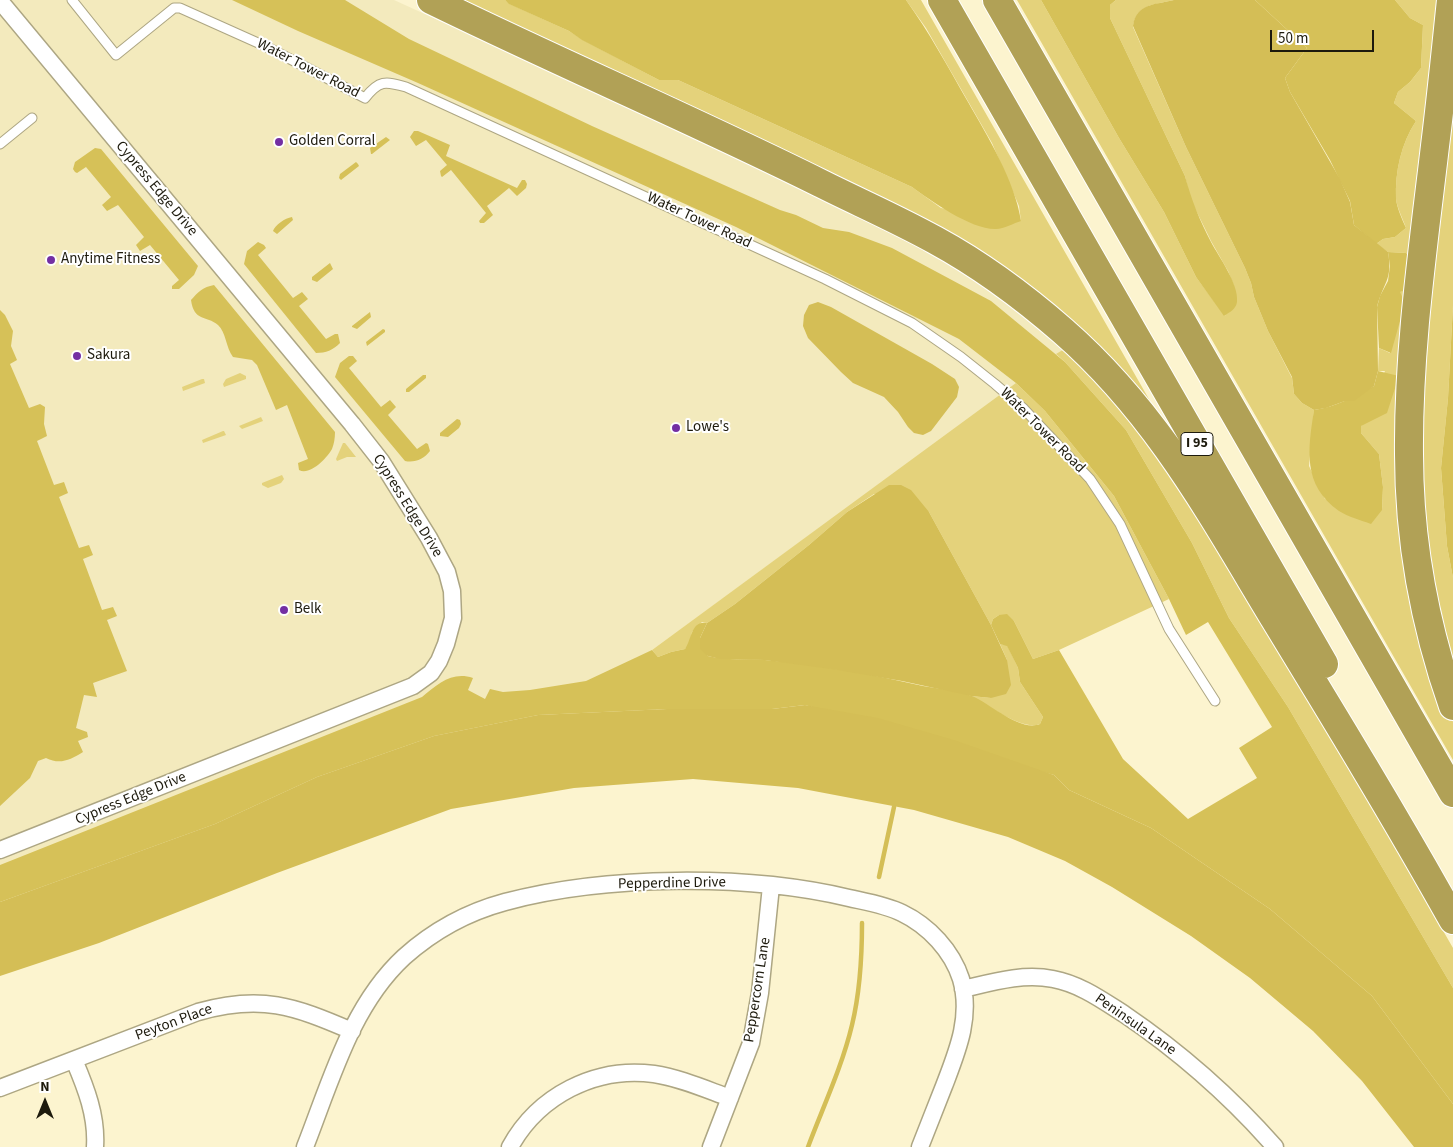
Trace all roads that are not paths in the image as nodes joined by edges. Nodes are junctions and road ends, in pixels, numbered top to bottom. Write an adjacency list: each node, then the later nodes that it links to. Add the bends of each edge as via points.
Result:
1 (72, 0): 9 (lane, Water Tower Road, via 116,55 174,8 180,8 267,47 365,98 380,83 406,87 825,279 912,323 1010,396 1090,479 1120,524 1169,629)
2 (431, 0): 15 (highway, via 759,153 937,241 1003,284 1062,330 1116,383 1152,425 1186,473 1352,745)
3 (942, 0): 14 (highway, I 95)
4 (997, 0): 11 (highway)
5 (1451, 0): 10 (highway, via 1412,362 1408,456 1420,579)
6 (0, 1): 12 (street, Cypress Edge Drive, via 381,461 447,572 453,608 452,626 439,661 431,673 413,686)
7 (32, 118): 8 (lane)
8 (0, 144)
9 (1215, 701)
10 (1453, 706)
11 (1453, 793)
12 (0, 850)
13 (771, 886): 16 (street, Pepperdine Drive, via 836,895 902,912 923,926 942,946 955,965); 17 (street, Pepperdine Drive, via 694,881 621,884 542,894 490,907 446,927 404,957 370,998); 20 (street, Peppercorn Lane, via 754,1030)
14 (1453, 888)
15 (1453, 920)
16 (964, 989): 25 (street, Pepperdine Drive, via 961,1038); 26 (street, Peninsula Lane, via 1034,977 1061,980 1083,989 1186,1060)
17 (352, 1031): 18 (street, Peyton Place, via 294,1008 238,1003 198,1012); 22 (street, Pepperdine Drive)
18 (74, 1060): 19 (street, Peyton Place); 21 (street, via 90,1099)
19 (0, 1088)
20 (730, 1098): 23 (street, via 653,1074 601,1076 546,1102 525,1124); 24 (street, Peppercorn Lane)
21 (95, 1147)
22 (305, 1147)
23 (510, 1147)
24 (711, 1147)
25 (920, 1147)
26 (1275, 1147)

